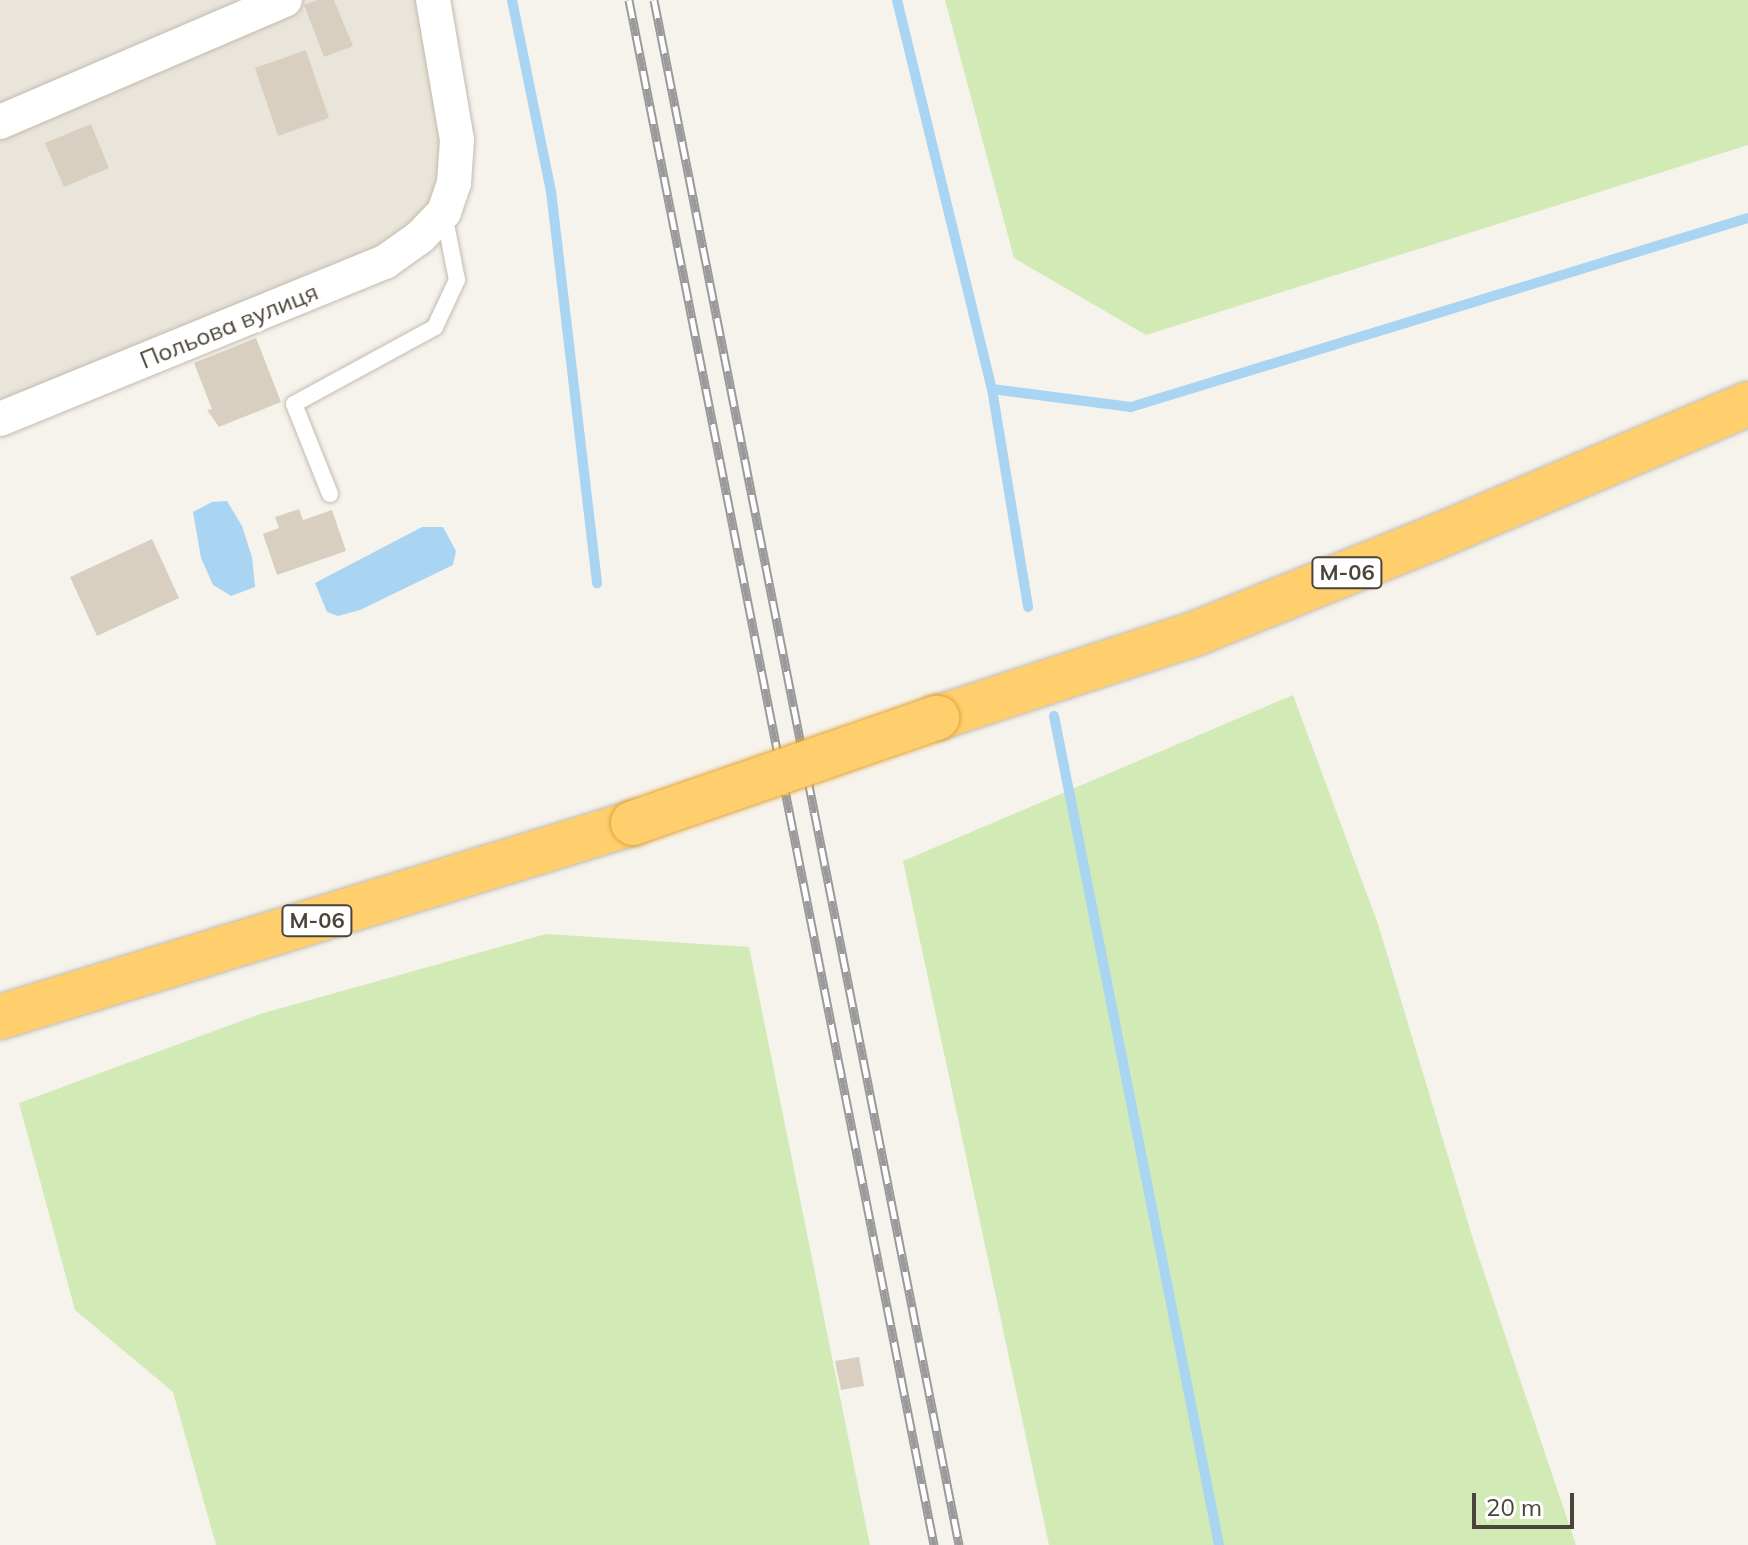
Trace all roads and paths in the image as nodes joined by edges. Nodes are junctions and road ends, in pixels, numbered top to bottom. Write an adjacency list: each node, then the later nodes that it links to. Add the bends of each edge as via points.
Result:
1 (285, 0): 3 (street)
2 (433, 0): 4 (street, via 457,140 454,183)
3 (0, 122)
4 (444, 212): 6 (street, Польова вулиця, via 385,262); 7 (lane, via 457,280 435,327 294,404)
5 (1748, 404): 8 (highway, М-06, bridge, via 1197,633 633,823)
6 (0, 419)
7 (330, 494)
8 (0, 1017)

